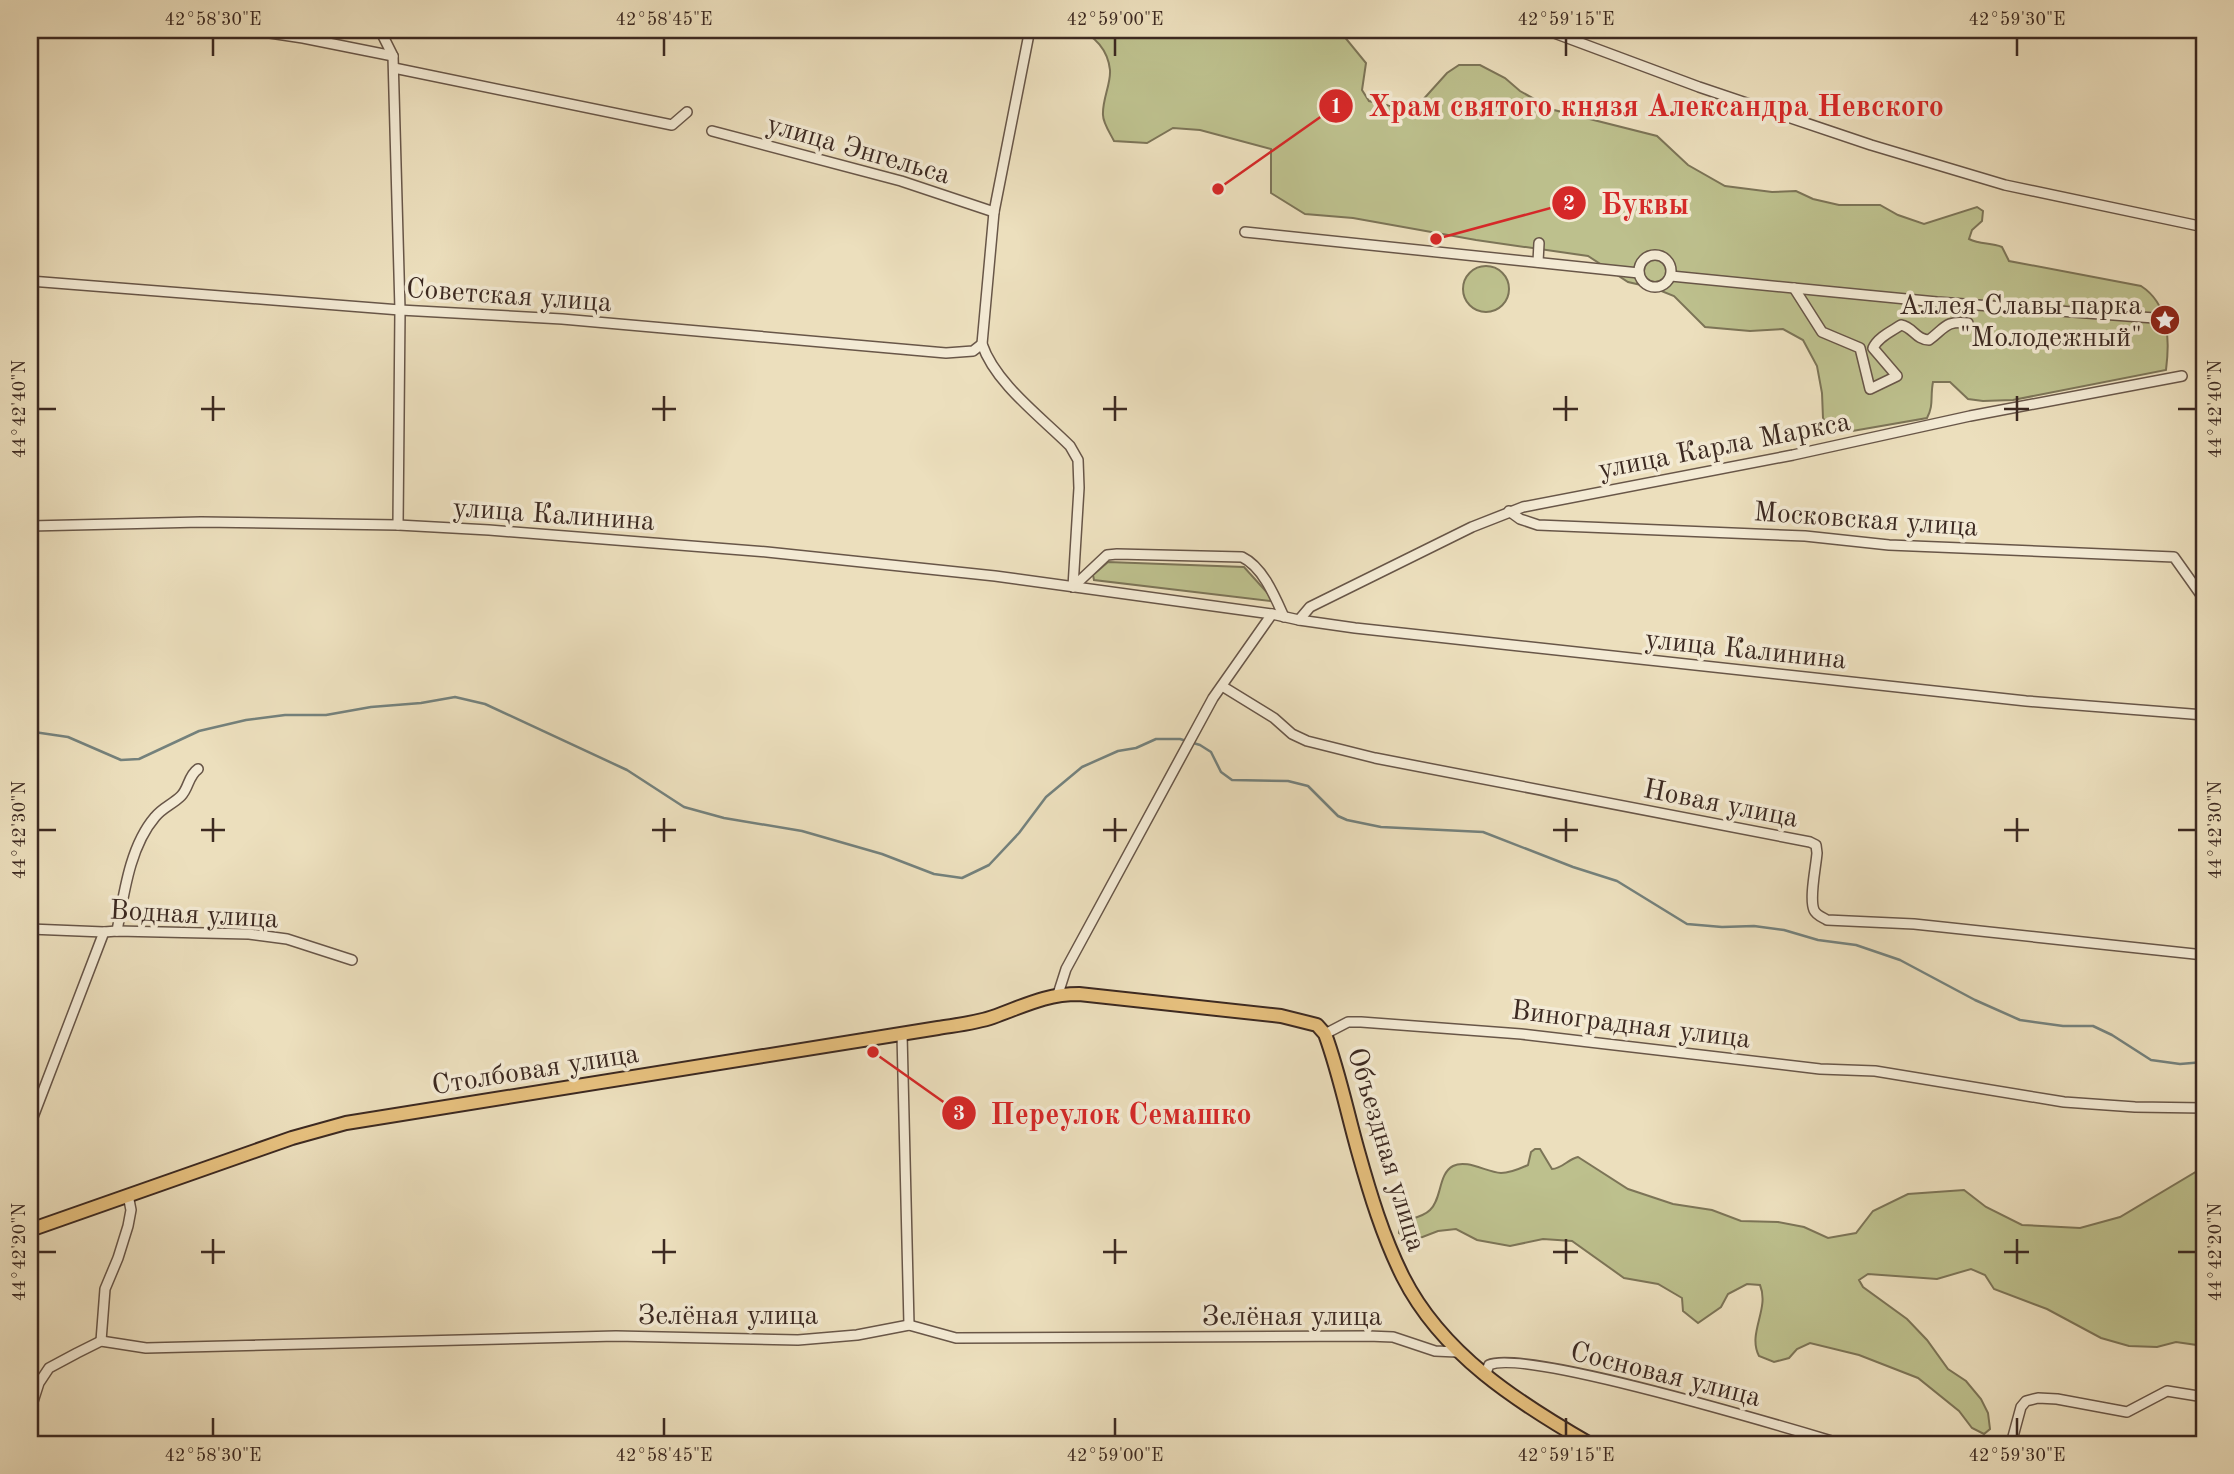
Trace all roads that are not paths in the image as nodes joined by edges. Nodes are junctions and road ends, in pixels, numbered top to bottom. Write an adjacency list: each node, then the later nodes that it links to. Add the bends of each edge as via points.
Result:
1 (249, 30): 5 (street)
2 (380, 30): 5 (street)
3 (1028, 30): 9 (street)
4 (1546, 30): 10 (street, via 1699,87 2006,186)
5 (393, 55): 6 (street)
6 (394, 68): 7 (street, via 672,125); 18 (street)
7 (687, 112)
8 (712, 131): 9 (street, улица Энгельса, via 901,181)
9 (994, 212): 21 (street)
10 (2204, 227)
11 (1245, 232): 13 (street, via 1489,262)
12 (1539, 243): 13 (street)
13 (1538, 262): 14 (street)
14 (1639, 272): 15 (street, via 1652,288 1664,286); 15 (street, via 1645,258 1661,256 1672,268)
15 (1671, 276): 17 (street)
16 (30, 281): 18 (street, Советская улица)
17 (1794, 288): 19 (street); 20 (street, via 1822,332 1860,348 1870,389 1897,376 1873,348 1891,331 1908,326 1919,338 1929,340 1950,323)
18 (400, 310): 21 (street, Советская улица, via 562,319 946,353 973,351); 24 (street)
19 (2168, 319)
20 (1968, 323)
21 (982, 344): 26 (street, via 997,374 1070,446 1078,460)
22 (2182, 376): 23 (street, улица Карла Маркса)
23 (1509, 511): 27 (street, Московская улица, via 1538,525 2174,557); 30 (street, улица Карла Маркса, via 1310,607)
24 (398, 525): 25 (street, улица Калинина, via 201,522); 26 (street, улица Калинина, via 766,552)
25 (30, 526)
26 (1073, 587): 28 (street, улица Калинина); 29 (street, via 1107,555 1242,557 1251,561)
27 (2204, 596)
28 (1272, 614): 29 (street, улица Калинина); 31 (street)
29 (1284, 617): 30 (street, улица Калинина)
30 (1299, 621): 32 (street, улица Калинина, via 1868,685)
31 (1222, 686): 37 (street, Новая улица, via 1307,741 1810,842 1817,853 1812,902 1814,911 1827,920 1914,924); 39 (street, via 1066,969)
32 (2204, 715)
33 (198, 769): 35 (street, via 180,797 145,831)
34 (30, 929): 36 (street, Водная улица)
35 (117, 930): 36 (street, Водная улица); 38 (street, Водная улица, via 249,934 287,939)
36 (104, 932): 43 (street)
37 (2204, 955)
38 (352, 960)
39 (1058, 994): 40 (main road, Столбовая улица, via 991,1018); 41 (main road, via 1281,1016 1317,1025)
40 (902, 1034): 44 (main road, Столбовая улица, via 346,1123); 46 (street)
41 (1325, 1034): 42 (street, Виноградная улица, via 1348,1021 1521,1034 1875,1072 2064,1102); 48 (main road, Объездная улица, via 1383,1230 1403,1278)
42 (2204, 1108)
43 (30, 1125)
44 (128, 1195): 45 (main road, Столбовая улица); 47 (street, via 128,1226 105,1289)
45 (30, 1230)
46 (909, 1325): 47 (street, Зелёная улица, via 798,1340 616,1336 146,1348); 48 (street, Зелёная улица, via 956,1338 1393,1337)
47 (102, 1341): 51 (street, via 49,1368)
48 (1457, 1352): 49 (main road, Объездная улица)
49 (1485, 1376): 52 (main road, Объездная улица); 53 (street, Сосновая улица, via 1494,1362 1574,1372)
50 (2204, 1397): 54 (street, via 2167,1391 2127,1412 2038,1398 2021,1407)
51 (30, 1411)
52 (1590, 1444)
53 (1842, 1444)
54 (2011, 1444)

